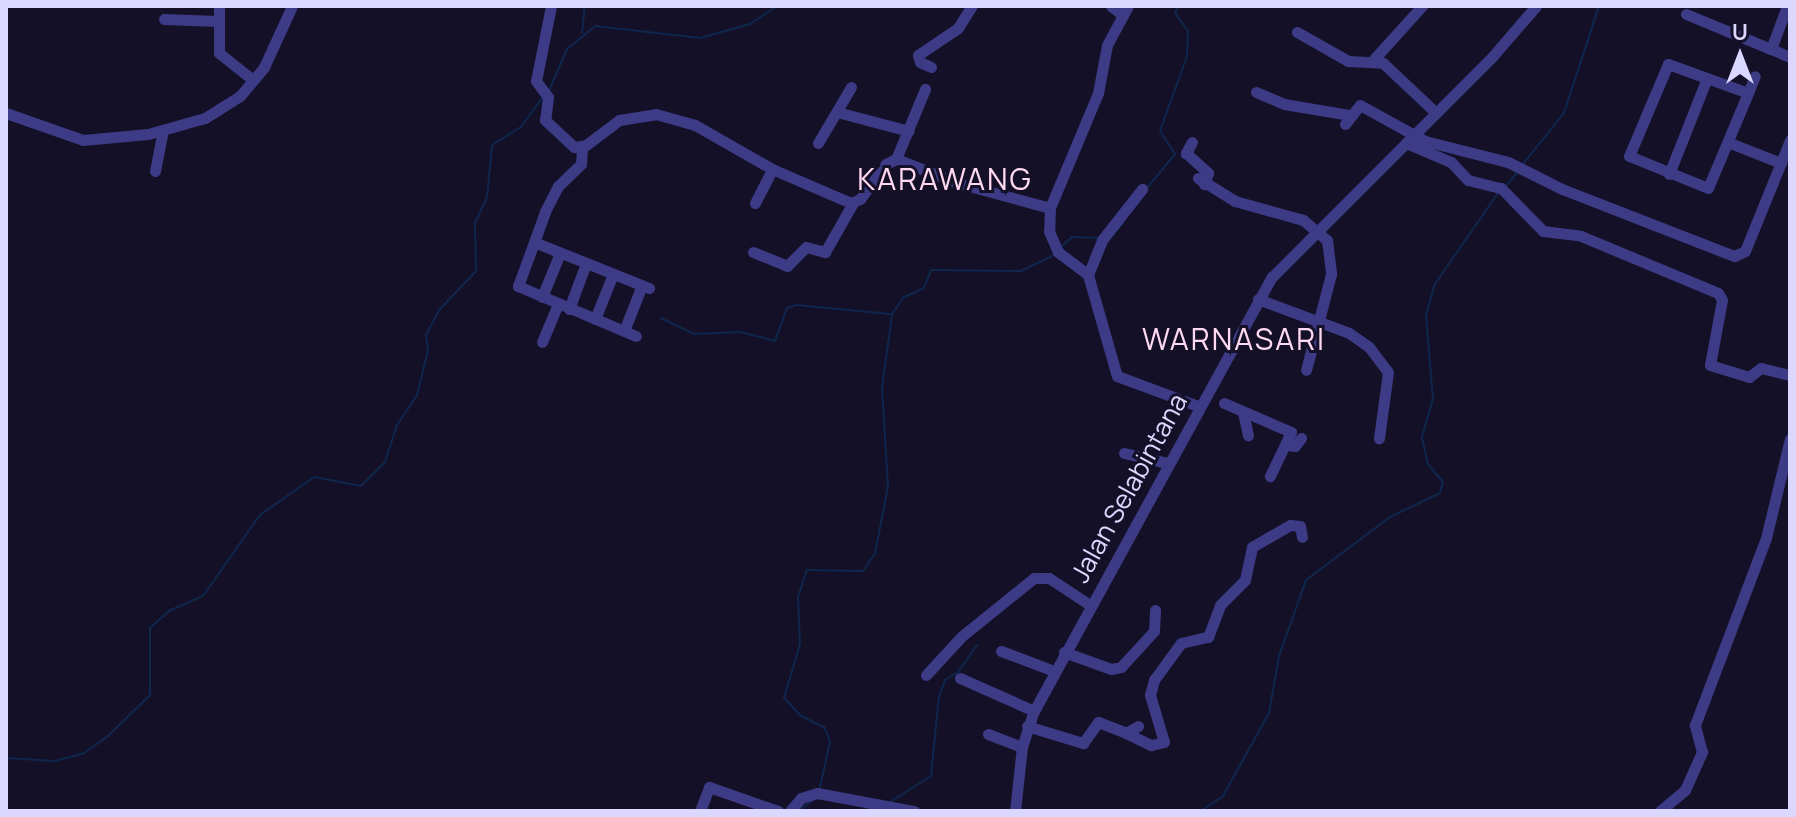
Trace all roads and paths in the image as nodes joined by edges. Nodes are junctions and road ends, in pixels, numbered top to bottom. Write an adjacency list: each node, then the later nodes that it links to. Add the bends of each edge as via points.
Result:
1 (219, 6): 12 (street)
2 (292, 6): 20 (street, via 274,51)
3 (551, 6): 35 (street, via 536,75 548,97 543,117 568,144)
4 (972, 6): 17 (street, via 958,28 918,55)
5 (1111, 6): 9 (street)
6 (1422, 6): 16 (street)
7 (1536, 6): 27 (street, Jalan Selabintana)
8 (1787, 6): 14 (street)
9 (1126, 10): 44 (street, via 1104,53 1098,93)
10 (1686, 14): 14 (street)
11 (164, 19): 12 (street)
12 (217, 21): 20 (street, via 219,53)
13 (1297, 32): 16 (street, via 1348,61)
14 (1771, 49): 15 (street)
15 (1790, 57)
16 (1374, 59): 27 (street, via 1399,73)
17 (931, 67)
18 (1755, 76): 24 (street)
19 (1707, 78): 24 (street); 40 (street); 40 (street, via 1666,65 1630,150 1632,159)
20 (253, 80): 28 (street, via 215,113)
21 (851, 87): 25 (street)
22 (925, 89): 29 (street)
23 (1256, 92): 30 (street, via 1348,120 1360,105)
24 (1748, 93): 34 (street)
25 (837, 112): 29 (street); 33 (street)
26 (6, 113): 28 (street, via 83,140)
27 (1436, 113): 30 (street, Jalan Selabintana)
28 (163, 130): 39 (street)
29 (909, 131): 36 (street)
30 (1410, 139): 37 (street, via 1508,162 1562,189 1734,256 1745,251); 45 (street, Jalan Selabintana); 61 (street, via 1451,162 1468,180 1501,188 1548,234 1581,236 1718,293 1722,300 1710,365 1749,377 1761,368)
31 (1790, 140): 37 (street)
32 (1192, 142): 45 (street, via 1186,153 1208,173 1201,181 1235,201)
33 (818, 143)
34 (1730, 143): 37 (street); 40 (street, via 1708,188)
35 (582, 147): 38 (street, via 619,120 656,114 695,125); 46 (street, via 582,162 552,195)
36 (896, 159): 43 (street); 44 (street, via 958,183)
37 (1781, 163)
38 (772, 169): 42 (street); 43 (street)
39 (155, 171)
40 (1669, 174)
41 (1142, 189): 51 (street, via 1102,240)
42 (755, 203)
43 (853, 203): 47 (street, via 825,252 806,247 787,266)
44 (1050, 208): 51 (street, via 1052,244)
45 (1318, 228): 53 (street, Jalan Selabintana, via 1282,264); 56 (street, via 1329,244 1332,265)
46 (534, 242): 48 (street); 52 (street, via 518,286)
47 (753, 252)
48 (560, 253): 49 (street); 52 (street)
49 (586, 263): 50 (street); 54 (street)
50 (613, 274): 55 (street); 57 (street, via 646,286)
51 (1088, 275): 62 (street, via 1117,376)
52 (542, 297): 54 (street)
53 (1258, 299): 56 (street); 62 (street, Jalan Selabintana)
54 (564, 307): 55 (street); 59 (street)
55 (595, 319): 57 (street)
56 (1317, 322): 60 (street); 66 (street, via 1356,336 1385,366 1387,396)
57 (624, 331): 58 (street)
58 (636, 336)
59 (542, 342)
60 (1306, 370)
61 (1790, 375)
62 (1201, 401): 63 (street); 70 (street, Jalan Selabintana)
63 (1243, 412): 64 (street); 68 (street, via 1291,432)
64 (1248, 435)
65 (1301, 438): 68 (street, via 1294,446)
66 (1379, 438)
67 (1790, 439): 91 (street, via 1766,538 1695,725 1702,752 1685,790)
68 (1287, 445): 71 (street)
69 (1124, 453): 70 (street)
70 (1167, 463): 73 (street, Jalan Selabintana)
71 (1270, 476)
72 (1302, 537): 83 (street, via 1302,528 1294,525 1255,544 1245,580 1222,602 1208,637 1181,643 1154,680 1150,695 1164,742 1151,745)
73 (1090, 605): 76 (street, Jalan Selabintana); 78 (street, via 1049,578 1034,578 962,636)
74 (1155, 610): 76 (street, via 1154,631 1121,667 1111,669)
75 (1001, 651): 77 (street)
76 (1064, 652): 77 (street, Jalan Selabintana)
77 (1054, 671): 80 (street, Jalan Selabintana)
78 (926, 675)
79 (960, 678): 80 (street)
80 (1034, 711): 81 (street, Jalan Selabintana)
81 (1027, 726): 83 (street, via 1083,743 1098,722); 85 (street, Jalan Selabintana)
82 (1138, 726): 83 (street)
83 (1126, 733)
84 (988, 734): 85 (street)
85 (1022, 747): 90 (street, Jalan Selabintana)
86 (700, 811): 87 (street, via 709,787)
87 (778, 811)
88 (790, 811): 89 (street, via 801,798 817,793)
89 (914, 811)
90 (1015, 811)
91 (1660, 811)

